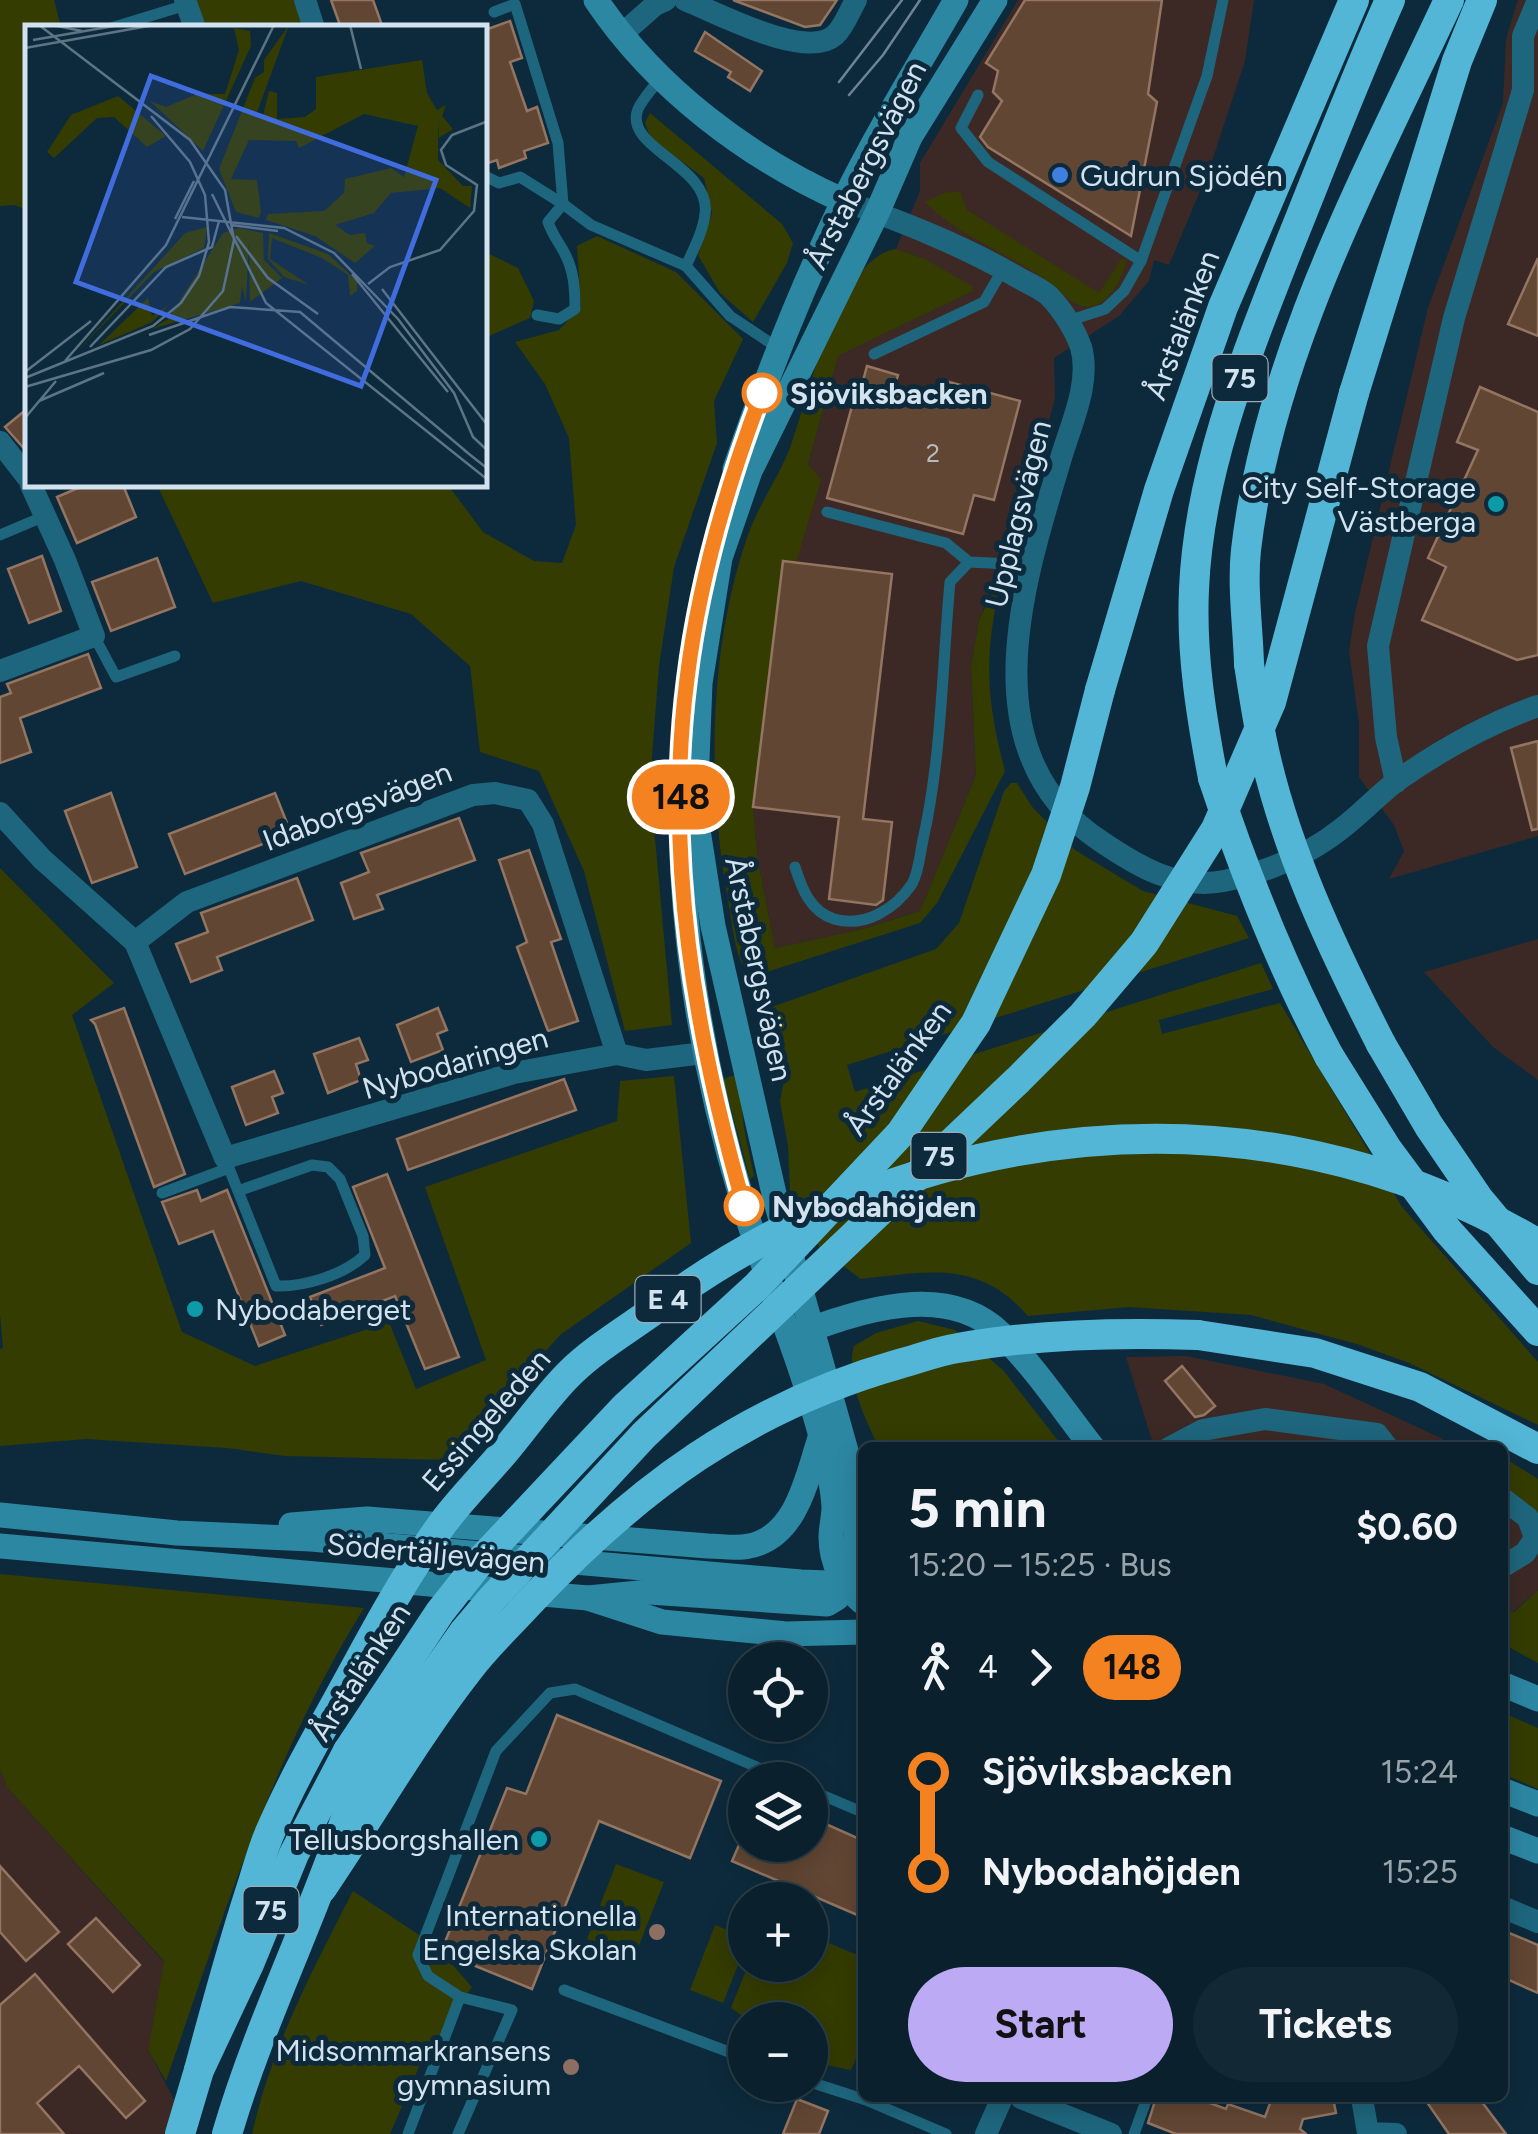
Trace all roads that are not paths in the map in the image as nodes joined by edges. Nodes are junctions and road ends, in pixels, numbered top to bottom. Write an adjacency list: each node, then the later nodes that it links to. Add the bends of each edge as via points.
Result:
1 (304, 0): 17 (street)
2 (596, 0): 18 (street)
3 (666, 0): 18 (street)
4 (685, 0): 5 (street, via 794,43 818,44 836,34)
5 (856, 0)
6 (956, 0): 23 (street, Årstabergsvägen)
7 (995, 0): 25 (street, Årstabergsvägen, via 910,137)
8 (1223, 0): 26 (lane, via 1207,76)
9 (1354, 0): 88 (highway, Årstalänken / 75, bridge, via 1223,307 1159,490 1046,875 976,1023 900,1133 757,1286 612,1421 440,1612 348,1751 294,1854)
10 (1390, 0): 57 (highway, 75, bridge, via 1220,433 1194,587 1200,714 1244,872 1329,1056 1447,1230)
11 (1449, 0): 56 (highway, 75, bridge, via 1327,262 1279,393 1246,554 1249,664 1284,821 1331,942 1430,1126)
12 (1482, 0): 82 (highway, Årstalänken / 75, bridge, via 1354,393 1271,702 1216,829 1144,943 1083,1014 644,1435 464,1632 376,1757)
13 (1538, 0): 20 (street, via 1523,36)
14 (186, 2): 16 (lane)
15 (494, 12): 24 (lane, via 515,4 558,143)
16 (119, 25)
17 (313, 25)
18 (622, 34): 19 (street)
19 (662, 76): 23 (street, via 705,116 784,171); 27 (lane, via 638,109 636,123 647,142 694,179 704,201 706,213)
20 (1530, 93): 45 (street, via 1454,318 1378,646)
21 (978, 95): 26 (lane, via 960,128 988,162)
22 (488, 178): 24 (lane, via 500,184 520,177)
23 (844, 201): 25 (street); 31 (street, Årstabergsvägen)
24 (564, 204): 27 (lane, via 591,226); 29 (lane, via 548,222 575,283 574,310 559,319)
25 (877, 213): 28 (street, Upplagsvägen); 49 (street, Årstabergsvägen, via 750,470 708,618 695,812)
26 (1141, 260): 30 (lane, via 1124,291 1104,309)
27 (686, 266): 31 (lane, via 730,316)
28 (1003, 269): 30 (street, Upplagsvägen, via 1048,295); 32 (lane, via 984,302)
29 (537, 315)
30 (1068, 321): 40 (street, Upplagsvägen, via 1082,349 1082,387)
31 (778, 348): 50 (street, Årstabergsvägen, via 725,497 687,678 682,888)
32 (874, 354)
33 (0, 442): 34 (street)
34 (25, 476)
35 (32, 488): 37 (street)
36 (827, 512): 39 (lane, via 946,543)
37 (45, 516): 38 (lane); 41 (street)
38 (0, 535)
39 (969, 562): 40 (lane); 47 (lane, via 950,582 934,792 914,880 893,907 840,921 821,914)
40 (1032, 565): 45 (street, Upplagsvägen, via 1015,674 1020,726 1054,799 1132,863 1175,881 1220,882 1268,870 1316,848)
41 (94, 636): 42 (lane, via 116,677); 43 (street)
42 (175, 656)
43 (0, 672)
44 (1538, 706): 45 (street, Upplagsvägen, via 1445,748)
45 (1396, 782)
46 (0, 813): 48 (street)
47 (795, 867)
48 (136, 942): 51 (street, Idaborgsvägen, via 187,902 473,794 528,800 544,824); 52 (street)
49 (742, 1047): 50 (street); 58 (street, Årstabergsvägen)
50 (704, 1053): 51 (street, Nybodaringen, via 646,1060); 58 (street, Årstabergsvägen, via 744,1208)
51 (617, 1054): 52 (street, Nybodaringen, via 468,1085)
52 (227, 1163): 53 (lane); 54 (lane)
53 (238, 1191): 53 (lane, via 276,1286 297,1287 364,1255 340,1179 328,1167 312,1165)
54 (162, 1193)
55 (1538, 1244): 88 (highway, Essingeleden / E 4, bridge, via 1461,1204 1332,1159 1240,1142 1143,1138 1084,1140 976,1159 789,1224 728,1258 570,1372 445,1520 400,1587 269,1834)
56 (1538, 1270)
57 (1538, 1331)
58 (801, 1332): 59 (street, Årstabergsvägen); 61 (street, via 902,1305 933,1304 978,1317 1000,1333); 64 (street, Årstabergsvägen)
59 (821, 1436): 67 (street, via 787,1523 750,1546 367,1519); 70 (street, Årstabergsvägen, via 832,1482 835,1564)
60 (1210, 1439): 62 (street, via 1265,1419 1377,1434)
61 (1088, 1442)
62 (1383, 1442)
63 (1538, 1449): 82 (highway, bridge, via 1420,1387 1314,1354 1198,1334 1051,1336 954,1348 871,1372 791,1402 711,1446 579,1550 470,1668)
64 (858, 1485): 70 (street, Årstabergsvägen)
65 (1508, 1503): 69 (street, via 1528,1518 1535,1538)
66 (0, 1515): 67 (street, Södertäljevägen)
67 (177, 1533): 70 (street, Södertäljevägen, via 311,1539)
68 (0, 1546): 71 (street, Södertäljevägen)
69 (1508, 1563)
70 (857, 1590): 71 (street, via 826,1604 649,1592)
71 (588, 1598): 72 (street, Södertäljevägen, via 662,1622 786,1634)
72 (858, 1632)
73 (1508, 1686): 74 (street)
74 (1538, 1699)
75 (746, 1762): 86 (lane, via 575,1689 550,1693 496,1751 418,1955 428,1976)
76 (1508, 1792): 78 (street)
77 (828, 1798): 79 (lane)
78 (1538, 1804)
79 (858, 1810)
80 (1508, 1839): 81 (street)
81 (1538, 1851)
82 (322, 1888): 98 (highway)
83 (1508, 1910): 84 (street)
84 (1538, 1922)
85 (564, 1990): 87 (lane)
86 (460, 1997): 99 (lane); 100 (lane, via 512,2010)
87 (728, 2052)
88 (199, 2070): 97 (highway, Essingeleden / E 4)
89 (828, 2088): 90 (lane)
90 (858, 2097)
91 (871, 2102): 101 (lane)
92 (1000, 2102): 102 (street)
93 (1030, 2102): 103 (street)
94 (1146, 2102): 104 (lane)
95 (1363, 2102): 96 (street)
96 (1368, 2133): 105 (street)
97 (180, 2134)
98 (227, 2134)
99 (408, 2134)
100 (458, 2134)
101 (946, 2134)
102 (986, 2134)
103 (1110, 2134)
104 (1134, 2134)
105 (1396, 2134)

